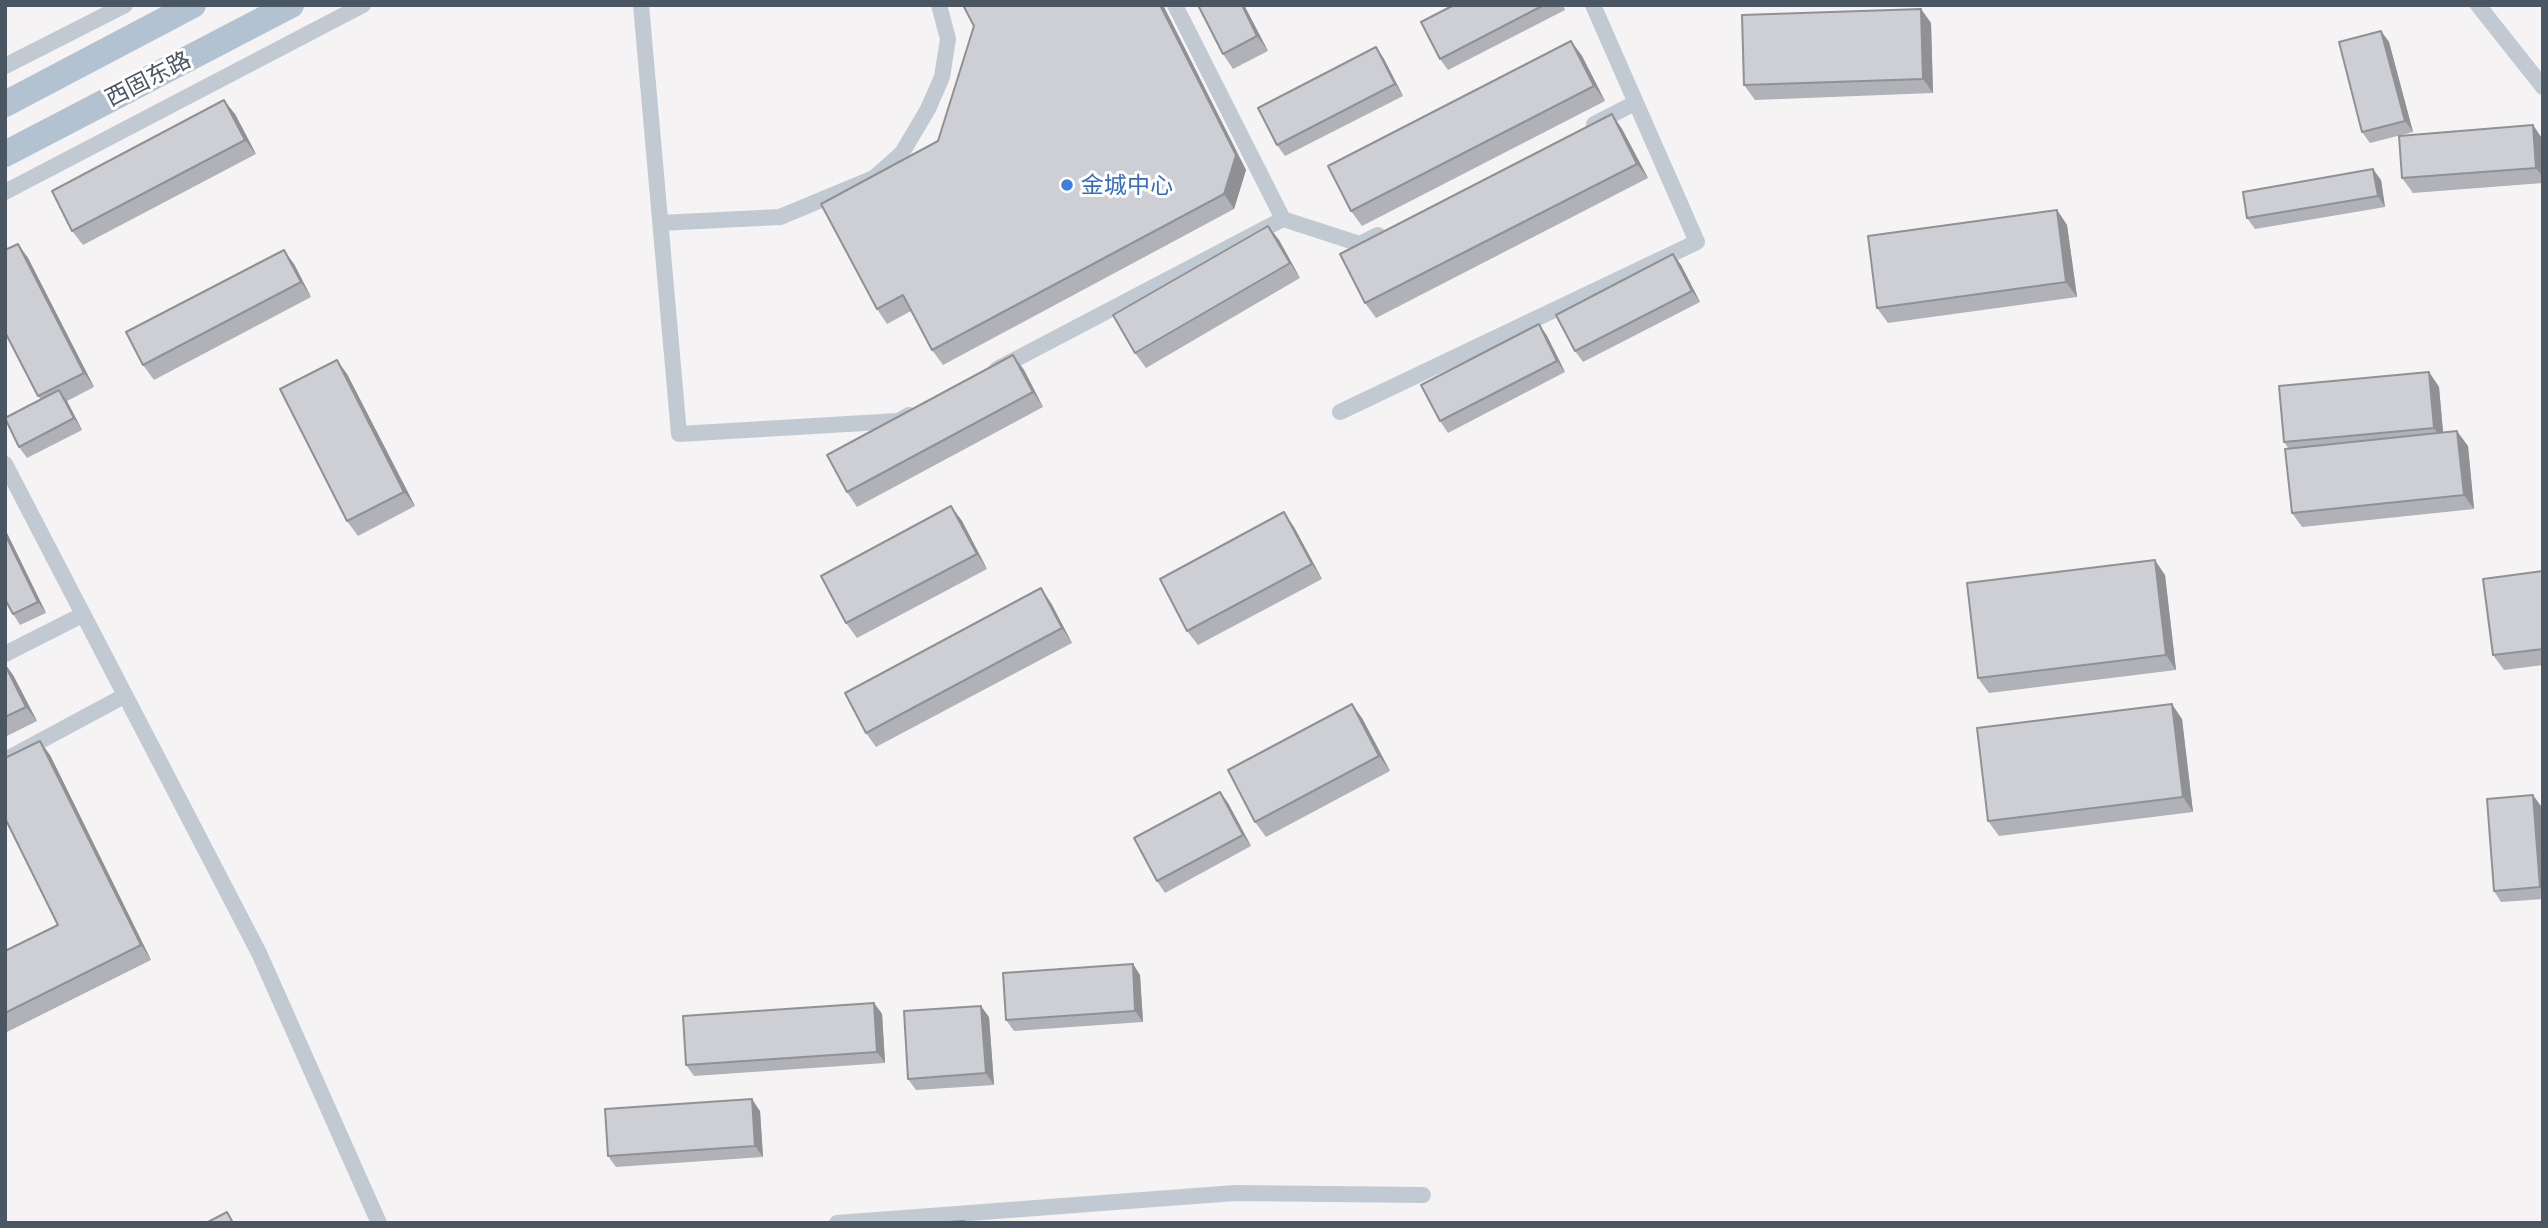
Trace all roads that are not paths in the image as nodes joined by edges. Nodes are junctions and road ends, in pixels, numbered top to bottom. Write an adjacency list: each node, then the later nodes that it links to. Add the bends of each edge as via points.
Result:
1 (125, 5): 10 (street)
2 (193, 5): 13 (main road, 西固东路)
3 (291, 5): 15 (main road, 西固东路)
4 (363, 5): 16 (street)
5 (641, 5): 18 (street)
6 (939, 5): 18 (street, via 948,39 942,77 902,153 874,178 780,217)
7 (1175, 5): 17 (street)
8 (1593, 5): 12 (street)
9 (2478, 5): 11 (street)
10 (5, 66)
11 (2543, 87)
12 (1635, 103): 14 (street); 22 (street, via 1697,242)
13 (5, 104)
14 (1576, 134)
15 (5, 153)
16 (5, 192)
17 (1283, 219): 19 (street, via 1360,244); 20 (street)
18 (660, 223): 21 (street, via 679,434 898,421)
19 (1396, 226)
20 (982, 377)
21 (922, 408)
22 (1340, 412)
23 (5, 464): 24 (street)
24 (82, 615): 25 (street); 26 (street)
25 (5, 654)
26 (124, 696): 27 (street); 30 (street, via 259,953)
27 (5, 760)
28 (1423, 1195): 29 (street, via 1235,1193)
29 (1027, 1216): 31 (street)
30 (379, 1223)
31 (837, 1223)

